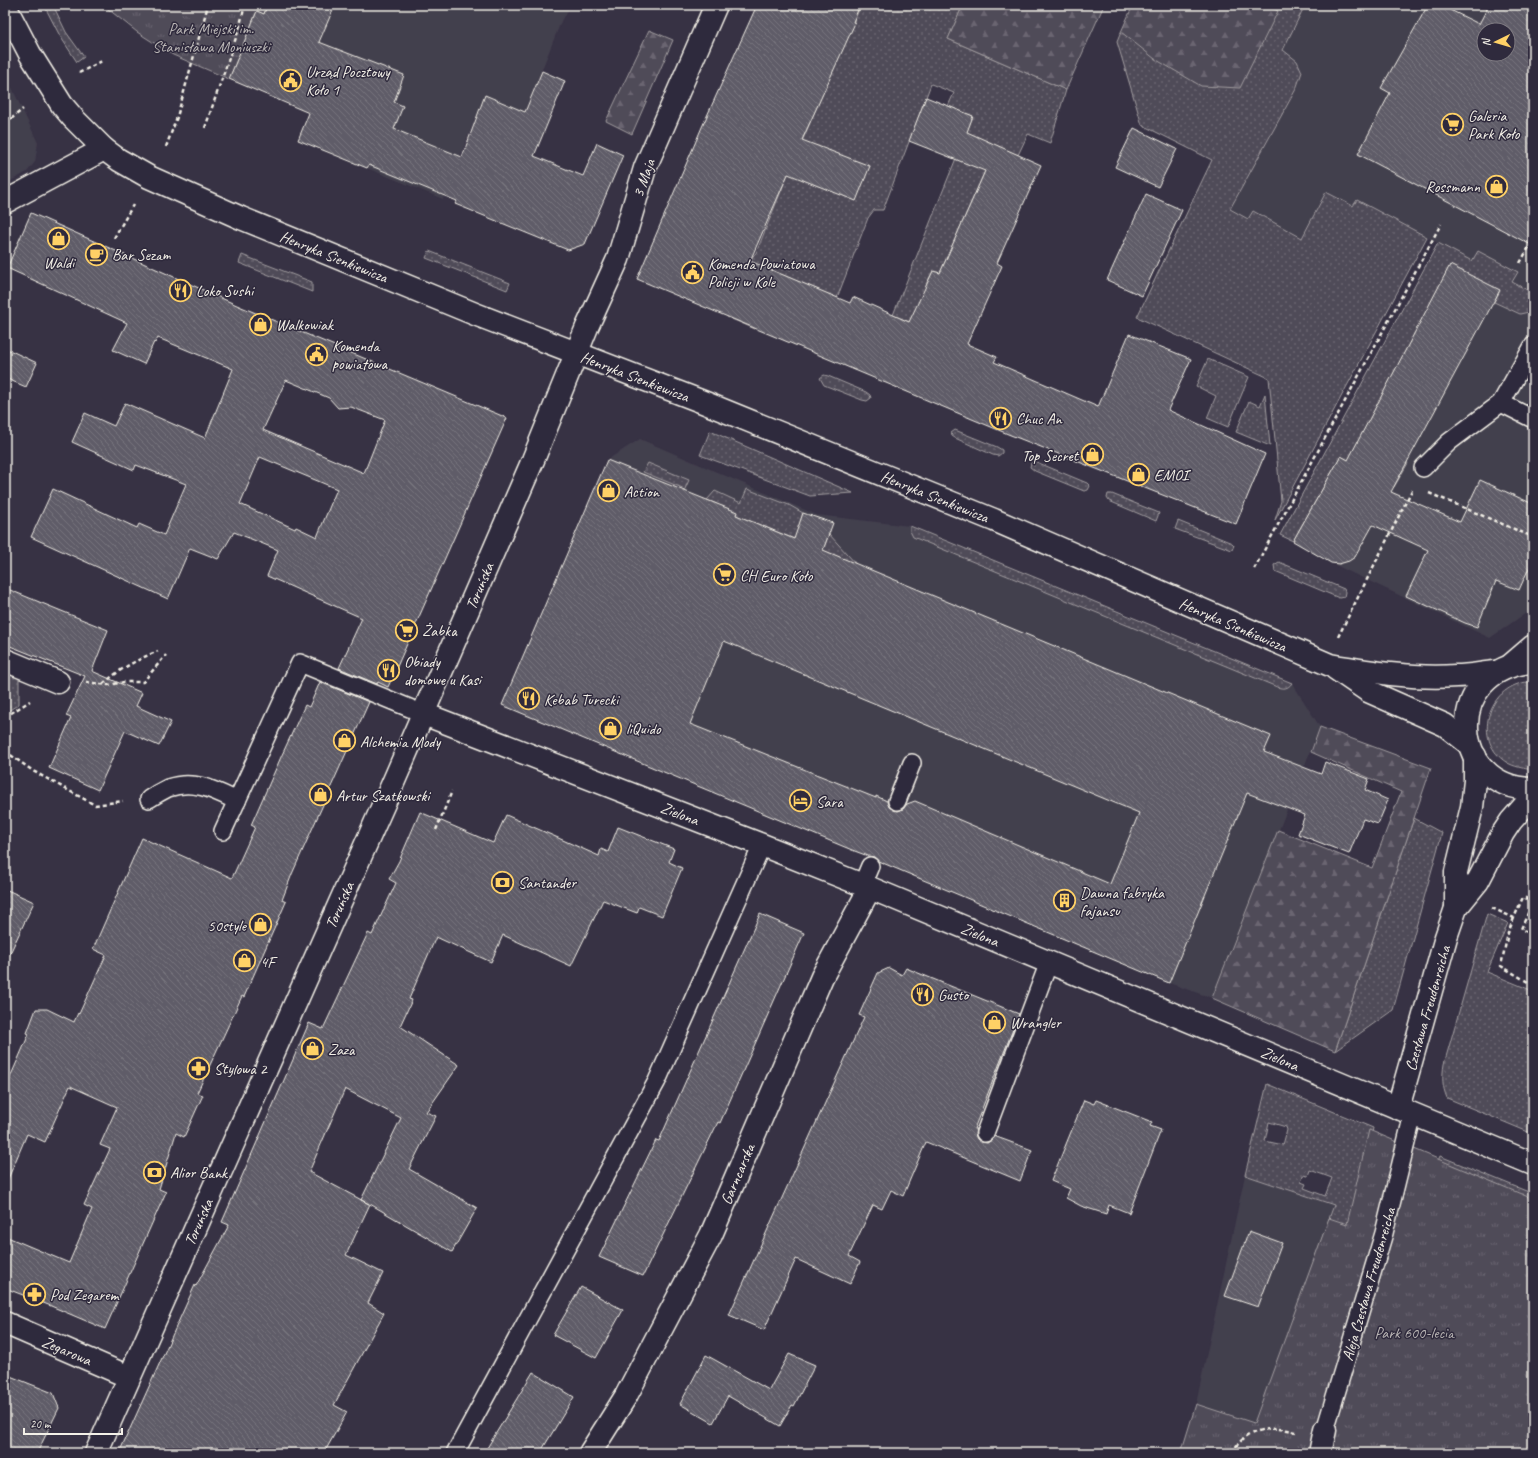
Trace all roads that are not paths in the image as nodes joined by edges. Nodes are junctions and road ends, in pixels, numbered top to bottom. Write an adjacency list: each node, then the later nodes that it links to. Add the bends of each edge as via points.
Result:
1 (716, 5): 6 (street, 3 Maja, via 645,168 618,258)
2 (5, 6): 3 (street, Henryka Sienkiewicza, via 30,54 62,105)
3 (104, 149): 4 (street); 6 (street, Henryka Sienkiewicza, via 135,169 173,188)
4 (5, 202)
5 (1533, 346): 7 (lane)
6 (577, 354): 12 (street, Henryka Sienkiewicza, via 703,402 987,518); 15 (street, Toruńska)
7 (1502, 404): 8 (lane); 9 (lane, via 1449,442)
8 (1533, 419)
9 (1424, 468)
10 (1533, 646): 13 (street, Czesława Freudenreicha)
11 (5, 660): 14 (street)
12 (1327, 664): 13 (street, Henryka Sienkiewicza, via 1415,676 1455,676); 16 (street, Henryka Sienkiewicza, via 1368,690 1445,725)
13 (1514, 666): 16 (street, Czesława Freudenreicha, via 1483,683 1474,696 1468,712 1467,728)
14 (58, 682)
15 (424, 714): 21 (lane, via 300,663); 24 (street, Zielona); 32 (street, Toruńska)
16 (1472, 750): 18 (street, Henryka Sienkiewicza, via 1484,768 1495,778 1509,785); 26 (street, Czesława Freudenreicha, via 1475,781 1472,806 1456,872)
17 (912, 763): 22 (lane)
18 (1533, 789)
19 (1533, 796): 26 (street, Czesława Freudenreicha, via 1511,821 1478,881)
20 (149, 798): 21 (lane, via 169,788 192,784 214,790)
21 (237, 801): 23 (lane)
22 (897, 801)
23 (223, 831)
24 (762, 845): 25 (street, Zielona); 35 (lane, via 657,1081)
25 (867, 880): 27 (street, Zielona); 36 (street, Garncarska, via 822,977 711,1235 626,1396)
26 (1456, 908): 28 (street, Czesława Freudenreicha, via 1446,937)
27 (1049, 962): 28 (street, Zielona); 29 (lane)
28 (1406, 1111): 30 (street, Zielona); 33 (lane, Aleja Czesława Freudenreicha, via 1384,1232)
29 (985, 1133)
30 (1533, 1164)
31 (5, 1323): 32 (street, Zegarowa)
32 (129, 1377): 34 (street, Toruńska)
33 (1325, 1430): 37 (street, Aleja Czesława Freudenreicha)
34 (96, 1453)
35 (455, 1453)
36 (590, 1453)
37 (1320, 1453)

